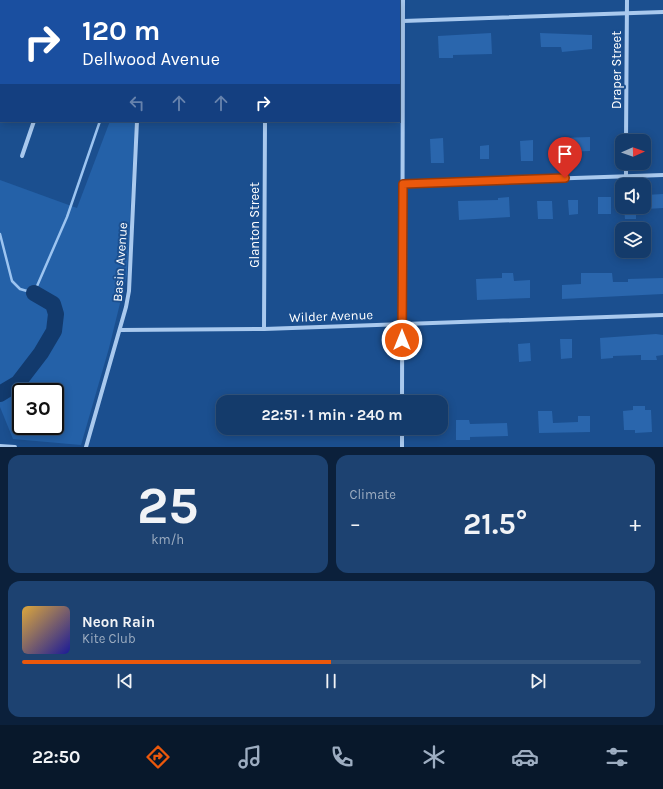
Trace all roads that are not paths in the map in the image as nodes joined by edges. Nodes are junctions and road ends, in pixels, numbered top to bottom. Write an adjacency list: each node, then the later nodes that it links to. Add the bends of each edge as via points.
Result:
1 (403, 0): 5 (street)
2 (627, 0): 4 (street, Draper Street)
3 (663, 12): 4 (street)
4 (627, 13): 5 (street); 9 (street, Draper Street)
5 (403, 21): 14 (street)
6 (34, 122): 10 (street)
7 (137, 122): 18 (street, Basin Avenue, via 131,274)
8 (265, 122): 17 (street, Glanton Street)
9 (626, 134)
10 (22, 156)
11 (626, 170): 13 (street)
12 (663, 175): 13 (street)
13 (626, 176): 14 (street)
14 (403, 184): 16 (street)
15 (663, 315): 16 (street, Wilder Avenue)
16 (402, 324): 17 (street, Wilder Avenue); 19 (street)
17 (264, 329): 18 (street, Wilder Avenue)
18 (120, 330): 23 (street, Basin Avenue)
19 (402, 395)
20 (402, 435): 24 (street)
21 (0, 446): 22 (street)
22 (16, 447)
23 (86, 447)
24 (402, 447)

